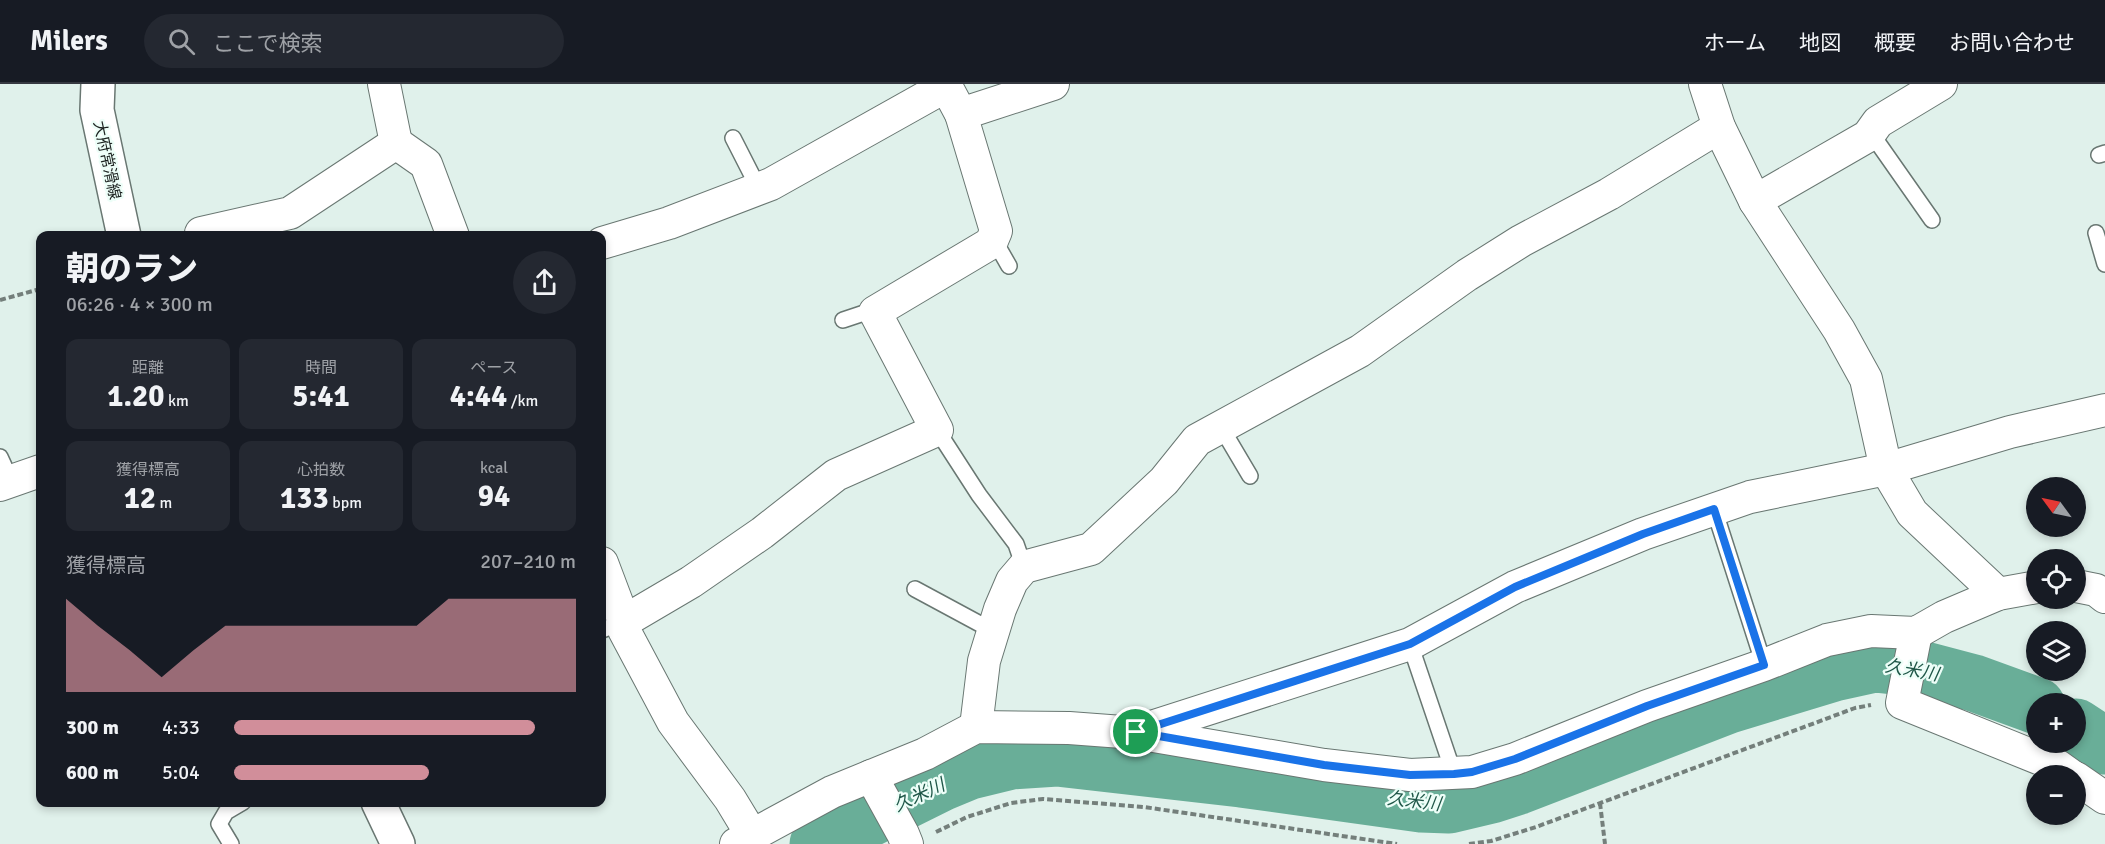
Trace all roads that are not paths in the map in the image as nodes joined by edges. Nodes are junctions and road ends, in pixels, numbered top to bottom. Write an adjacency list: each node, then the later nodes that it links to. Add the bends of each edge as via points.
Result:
1 (98, 84): 15 (main road, 大府常滑線, via 97,110)
2 (384, 84): 11 (street)
3 (1053, 84): 7 (street)
4 (1705, 84): 8 (street)
5 (1941, 84): 9 (street, via 1878,122)
6 (946, 85): 7 (street); 12 (street)
7 (961, 114): 19 (street, via 996,231)
8 (1719, 127): 13 (street); 26 (street, via 1467,275 1360,351)
9 (1868, 136): 13 (street); 14 (lane, via 1878,143)
10 (733, 138): 12 (lane)
11 (396, 142): 16 (street, via 290,213); 17 (street, via 426,164)
12 (759, 189): 20 (street)
13 (1755, 201): 28 (street, via 1839,330 1866,379)
14 (1932, 219)
15 (123, 231)
16 (210, 231)
17 (451, 231)
18 (2096, 233): 21 (lane)
19 (993, 238): 22 (lane); 23 (street, via 978,252)
20 (606, 242)
21 (2105, 264)
22 (1009, 266)
23 (875, 312): 24 (lane); 27 (street)
24 (843, 320)
25 (2105, 410): 28 (street, via 2010,432)
26 (1221, 428): 31 (lane); 33 (street, via 1197,440 1164,482 1091,549)
27 (937, 430): 33 (lane, via 1016,544); 38 (street, via 836,475 691,582)
28 (1886, 469): 32 (street, via 1750,497); 37 (street, via 1912,513)
29 (36, 471): 30 (street)
30 (4, 475)
31 (1250, 476)
32 (1714, 509): 41 (street, via 1515,587); 42 (lane)
33 (1024, 567): 39 (street, via 1012,581)
34 (606, 588): 38 (street)
35 (915, 589): 39 (lane)
36 (2026, 589): 37 (street)
37 (1998, 594): 40 (street)
38 (612, 626): 53 (street, via 624,630 673,722 730,799)
39 (993, 631): 43 (street, via 984,661)
40 (1916, 633): 42 (street, via 1871,631 1849,635); 45 (street, via 1902,703)
41 (1410, 644): 44 (street); 46 (lane)
42 (1764, 665): 46 (street, via 1515,759)
43 (976, 727): 44 (street); 47 (street)
44 (1136, 732): 46 (street, via 1324,765 1410,775)
45 (2056, 765)
46 (1454, 774)
47 (875, 783): 52 (street); 53 (street, via 832,792)
48 (2086, 785): 49 (street)
49 (2105, 798)
50 (234, 807): 54 (lane, via 219,824)
51 (380, 807): 55 (main road)
52 (913, 838)
53 (745, 840)
54 (231, 844)
55 (398, 844)

